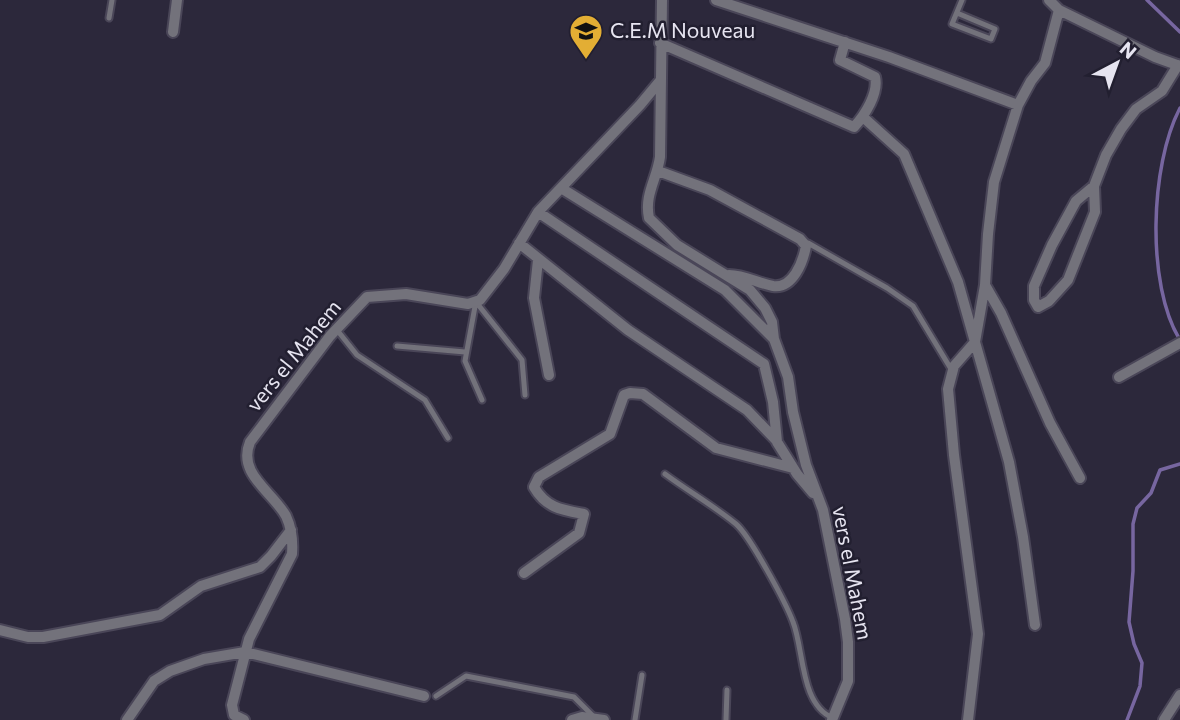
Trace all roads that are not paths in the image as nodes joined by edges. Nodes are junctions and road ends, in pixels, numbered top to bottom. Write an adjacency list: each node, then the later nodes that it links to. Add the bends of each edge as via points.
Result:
1 (112, 0): 9 (lane)
2 (177, 0): 10 (street)
3 (662, 0): 12 (street, vers el Mahem)
4 (716, 0): 11 (street)
5 (962, 0): 8 (lane)
6 (1049, 0): 7 (street)
7 (1059, 9): 13 (street); 15 (street, via 1045,63)
8 (957, 13): 8 (lane, via 995,29 991,39 953,24)
9 (109, 18)
10 (173, 32)
11 (845, 42): 15 (street); 16 (street, via 840,60 876,77)
12 (660, 43): 14 (street, vers el Mahem); 16 (street, via 854,127)
13 (1179, 66): 18 (street, via 1162,91 1136,109 1121,129)
14 (660, 81): 17 (street, vers el Mahem); 19 (street)
15 (1018, 105): 25 (street, via 994,182)
16 (863, 117): 29 (street, via 904,154 950,261)
17 (658, 172): 21 (street, via 710,190); 24 (street, vers el Mahem, via 649,190 649,218 677,245)
18 (1094, 186): 18 (street, via 1096,212 1068,280 1038,307 1034,286 1052,245 1076,201)
19 (561, 188): 20 (street); 28 (street, via 725,290)
20 (538, 212): 22 (street); 39 (street, via 764,363)
21 (800, 239): 24 (street, via 806,246 803,258 793,276 779,286); 33 (lane, via 913,306)
22 (519, 243): 23 (street); 26 (street, via 496,281)
23 (538, 260): 34 (street, via 534,298); 39 (street, via 628,330 747,410)
24 (729, 275): 28 (street, vers el Mahem, via 765,308)
25 (985, 285): 29 (street); 42 (street)
26 (475, 302): 27 (street, vers el Mahem, via 406,294 367,297); 32 (lane); 36 (lane, via 522,360)
27 (336, 330): 38 (lane, via 357,355 425,400); 44 (street, vers el Mahem, via 246,451 246,464)
28 (774, 339): 43 (street, vers el Mahem)
29 (975, 342): 33 (street); 46 (street, via 1009,463)
30 (1180, 343): 35 (street)
31 (397, 346): 32 (lane)
32 (465, 352): 37 (lane)
33 (953, 372): 61 (street, via 948,389 954,455 978,634)
34 (549, 374)
35 (1119, 377)
36 (525, 395)
37 (482, 400)
38 (448, 438)
39 (777, 442): 40 (street)
40 (793, 468): 43 (street); 45 (street, via 716,448 643,394 624,395 610,433 539,477 534,488 540,498 551,507 584,514 579,533)
41 (665, 474): 56 (lane, via 738,526 750,542 793,622 814,700)
42 (1080, 478)
43 (818, 499): 56 (street, vers el Mahem, via 848,642 848,681)
44 (292, 530): 47 (street, via 260,567 201,586 160,615 43,637); 48 (street, via 292,554)
45 (524, 573)
46 (1035, 625)
47 (0, 630)
48 (245, 652): 52 (street); 54 (street, via 232,705); 57 (street, via 170,671 154,681)
49 (642, 676): 59 (lane)
50 (727, 690): 60 (lane)
51 (1180, 695): 62 (street)
52 (424, 696)
53 (436, 696): 55 (lane, via 466,676 574,697)
54 (236, 718)
55 (600, 719): 58 (street)
56 (833, 719)
57 (127, 720)
58 (572, 720)
59 (635, 720)
60 (726, 720)
61 (968, 720)
62 (1164, 720)

